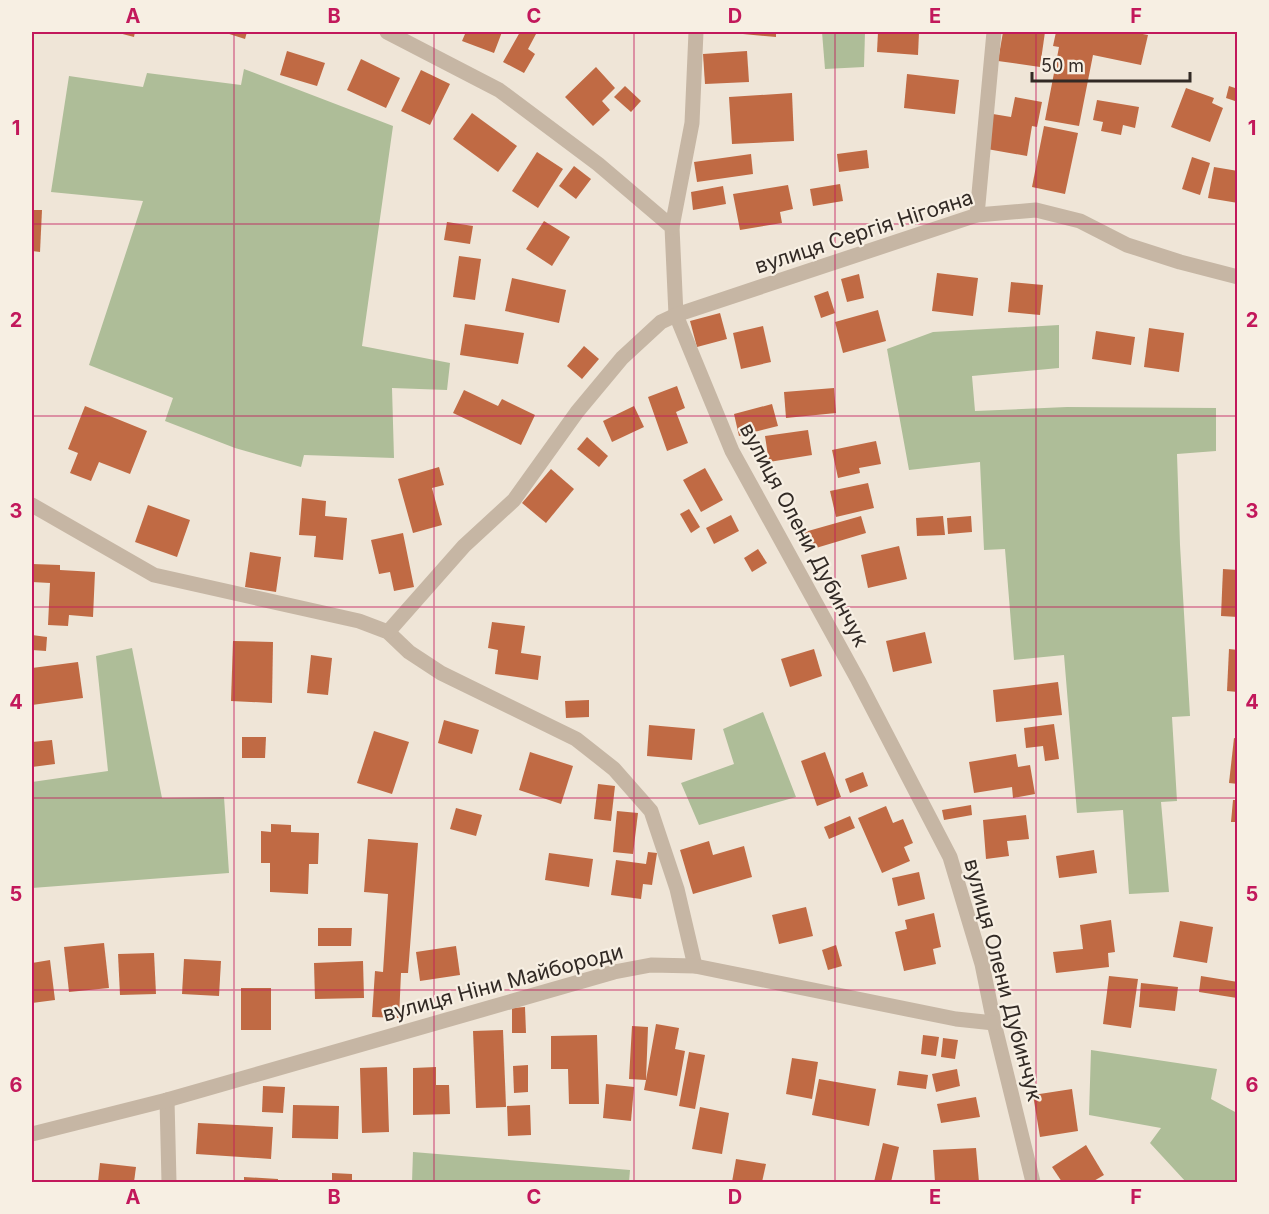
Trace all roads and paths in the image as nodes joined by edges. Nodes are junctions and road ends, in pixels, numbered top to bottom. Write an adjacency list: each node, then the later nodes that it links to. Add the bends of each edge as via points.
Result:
1 (387, 32): 5 (street, via 499,90 598,164)
2 (696, 32): 5 (street, вулиця Олени Дубинчук, via 692,123)
3 (994, 32): 4 (street)
4 (977, 215): 6 (street, вулиця Сергія Нігояна, via 1036,210 1080,221 1127,245); 7 (street, вулиця Сергія Нігояна)
5 (672, 227): 7 (street, вулиця Олени Дубинчук)
6 (1238, 277)
7 (676, 315): 9 (street, вулиця Сергія Нігояна, via 661,322 622,358 577,412 514,500 464,546); 11 (street, вулиця Олени Дубинчук, via 732,451 950,857 982,964)
8 (32, 505): 9 (street, via 154,575 359,621)
9 (387, 632): 10 (street, via 441,674 576,740 614,769 651,811 677,889)
10 (695, 966): 11 (street, вулиця Ніни Майбороди, via 956,1019); 12 (street, вулиця Ніни Майбороди, via 651,965 614,972)
11 (993, 1023): 15 (street, вулиця Олени Дубинчук)
12 (167, 1100): 13 (street, вулиця Ніни Майбороди); 14 (street)
13 (32, 1134)
14 (169, 1182)
15 (1033, 1182)

